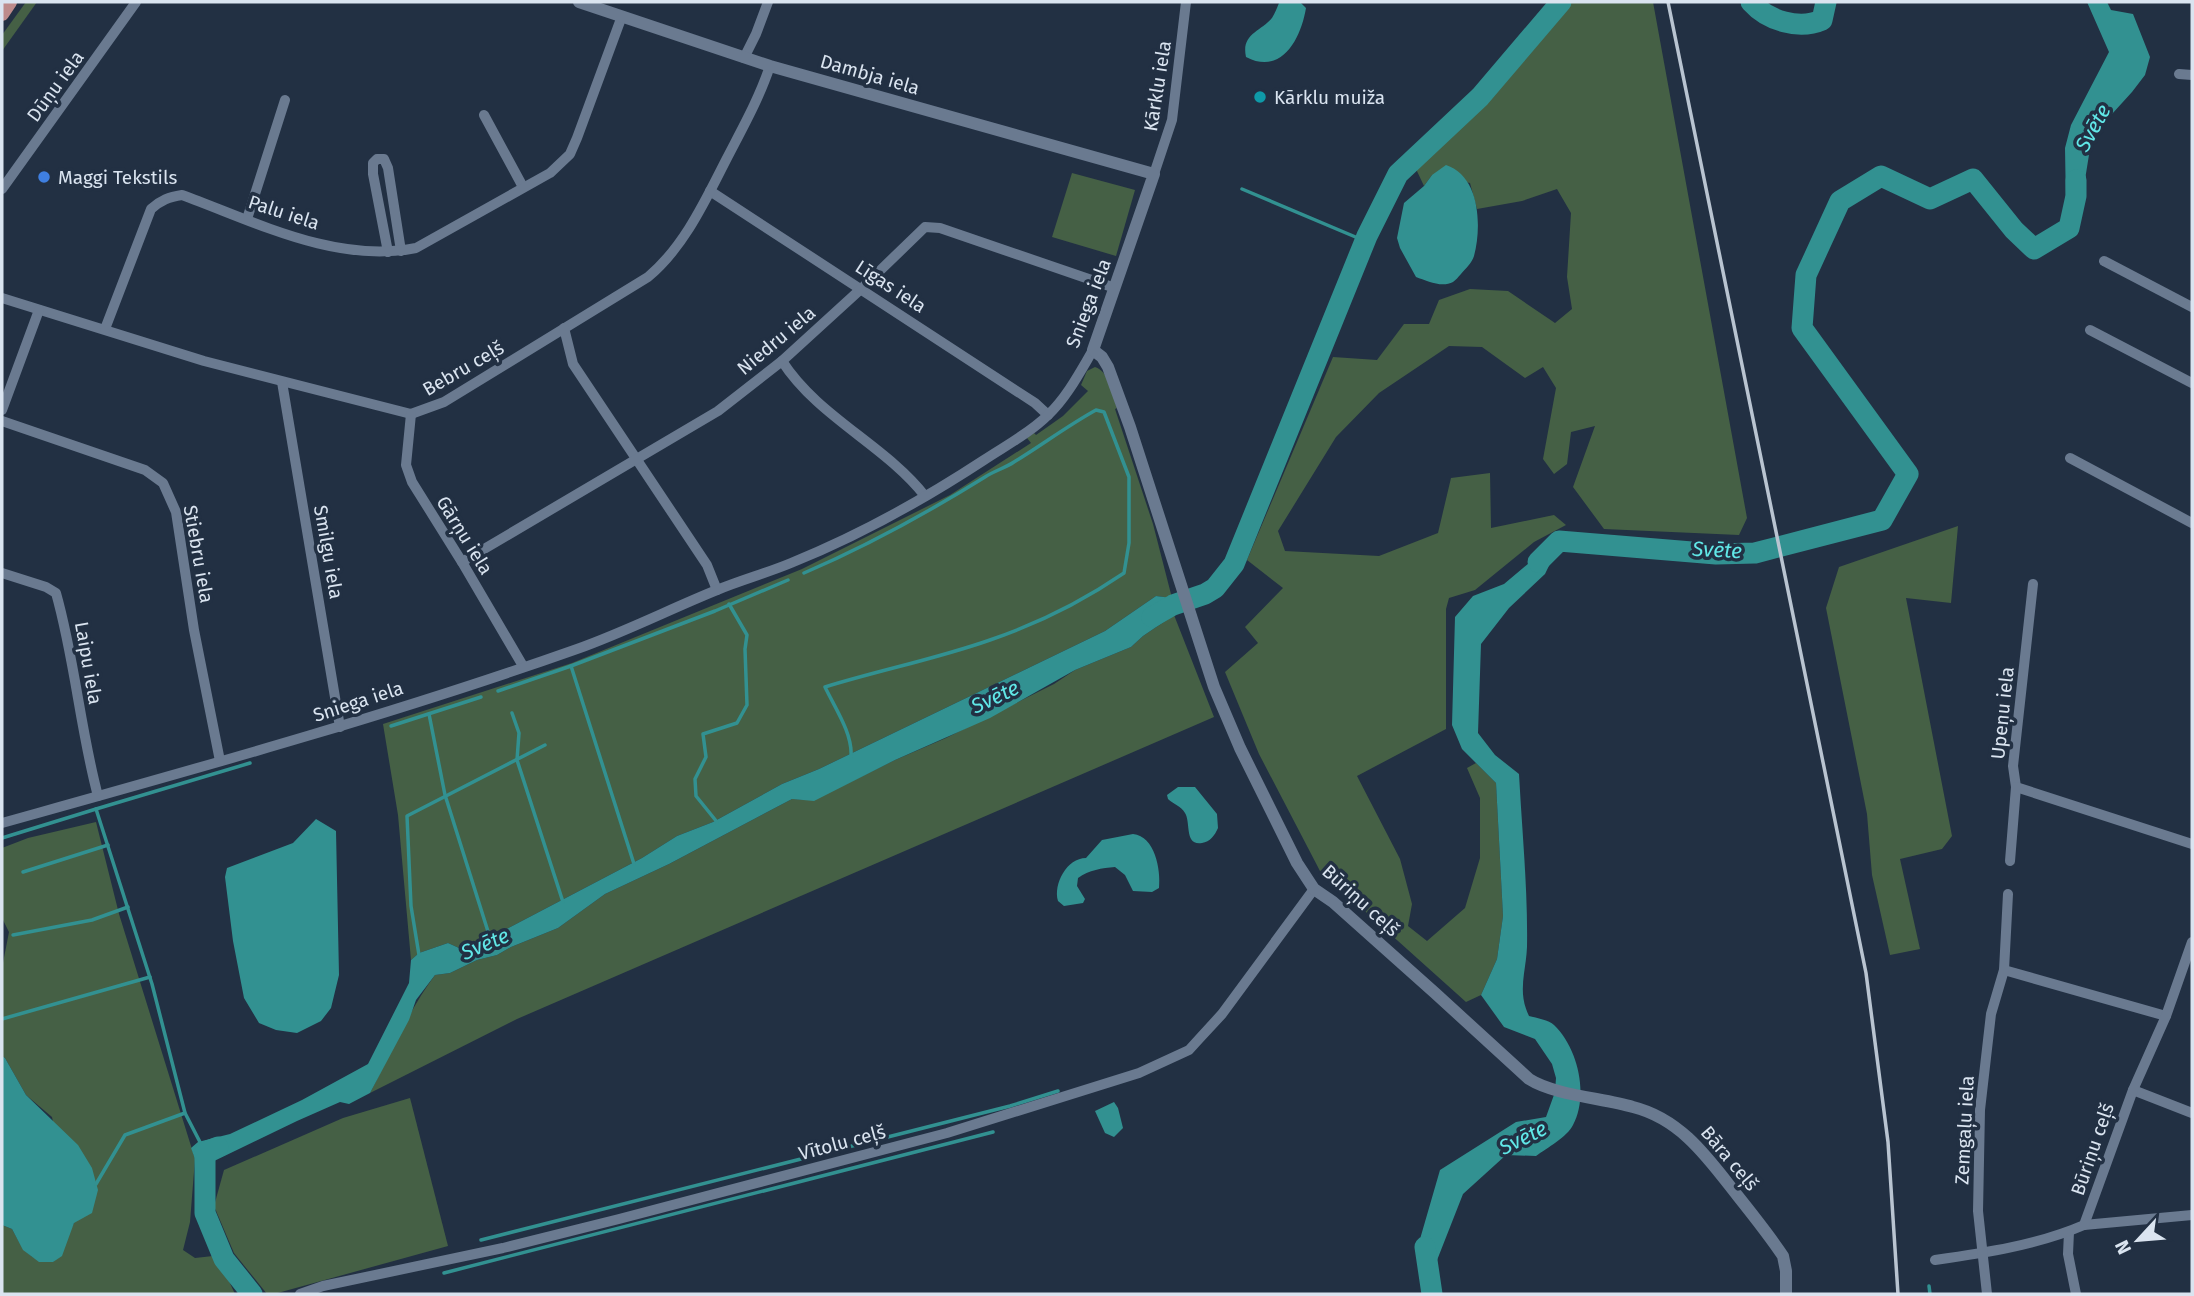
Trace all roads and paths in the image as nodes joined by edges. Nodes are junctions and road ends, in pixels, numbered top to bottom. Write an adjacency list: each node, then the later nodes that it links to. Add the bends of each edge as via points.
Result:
1 (10, 2): 6 (main road)
2 (136, 2): 16 (street, Dūņu iela)
3 (579, 2): 7 (street, Dambja iela)
4 (768, 2): 8 (street)
5 (1186, 2): 14 (street, Kārklu iela, via 1172,120)
6 (2, 14)
7 (622, 16): 8 (street, Dambja iela); 15 (street, Palu iela, via 570,154 550,173)
8 (744, 58): 9 (street, Dambja iela)
9 (770, 66): 14 (street, Dambja iela); 17 (street, Bebru ceļš)
10 (2179, 74): 11 (street)
11 (2192, 75)
12 (285, 100): 18 (street)
13 (484, 115): 15 (street)
14 (1154, 174): 23 (street, Sniega iela)
15 (523, 187): 20 (street, Palu iela)
16 (2, 189)
17 (710, 191): 22 (street, Līgas iela); 27 (street, Bebru ceļš, via 659,268)
18 (247, 219): 19 (street, Palu iela, via 349,251); 28 (street, Palu iela, via 182,195 159,202 151,209)
19 (388, 251): 20 (street, Palu iela); 20 (street, via 373,174 377,159 384,159 388,168)
20 (401, 251)
21 (2104, 261): 25 (street)
22 (862, 288): 23 (street, Niedru iela, via 925,227); 31 (street, Niedru iela); 36 (street, Līgas iela)
23 (1115, 288): 30 (street, Sniega iela)
24 (2, 298): 26 (street, Bebru ceļš)
25 (2192, 307)
26 (39, 310): 28 (street, Bebru ceļš); 34 (street)
27 (564, 328): 35 (street, Bebru ceļš, via 444,401); 39 (street, via 573,364)
28 (105, 329): 32 (street, Bebru ceļš)
29 (2090, 330): 33 (street)
30 (1093, 350): 36 (street, Sniega iela); 54 (street, Būriņu ceļš, via 1108,367 1214,687 1240,748)
31 (782, 361): 39 (street, Niedru iela, via 718,411); 40 (street, via 816,401)
32 (282, 382): 35 (street, Bebru ceļš); 47 (street, Smilgu iela)
33 (2192, 383)
34 (2, 410)
35 (411, 414): 42 (street, Gārņu iela, via 406,465)
36 (1048, 415): 40 (street, Sniega iela)
37 (2, 421): 48 (street, Stiebru iela, via 145,470 163,483 176,512)
38 (2070, 458): 41 (street)
39 (638, 459): 42 (street, Niedru iela); 45 (street, via 707,565)
40 (925, 496): 45 (street, Sniega iela, via 790,564)
41 (2192, 523)
42 (462, 562): 46 (street, Gārņu iela)
43 (2, 573): 50 (street, Laipu iela, via 56,593)
44 (2033, 584): 49 (street, Upeņu iela, via 2013,766)
45 (717, 590): 46 (street, Sniega iela, via 626,631)
46 (523, 666): 47 (street, Sniega iela)
47 (340, 727): 48 (street, Sniega iela)
48 (220, 761): 50 (street, Sniega iela)
49 (2016, 787): 52 (street, Upeņu iela); 53 (street)
50 (98, 796): 51 (street, Sniega iela)
51 (3, 819)
52 (2192, 844)
53 (2010, 861)
54 (1314, 889): 61 (street, Būriņu ceļš, via 1529,1079); 69 (street, Vītolu ceļš, via 1199,1039 1189,1049 1139,1073 947,1133 503,1248)
55 (2008, 894): 57 (street, Zemgaļu iela)
56 (2192, 942): 58 (street, Būriņu ceļš)
57 (2004, 970): 60 (street); 67 (street, Zemgaļu iela, via 1991,1014 1980,1110)
58 (2181, 975): 59 (street); 60 (street, Būriņu ceļš)
59 (2192, 979)
60 (2166, 1016): 62 (street, Būriņu ceļš)
61 (1544, 1087): 70 (street, Bāra ceļš, via 1636,1107 1689,1137 1783,1256)
62 (2133, 1090): 63 (street); 65 (street, Būriņu ceļš)
63 (2192, 1113)
64 (2192, 1215): 65 (street)
65 (2084, 1226): 66 (street, Būriņu ceļš)
66 (2069, 1232): 67 (street, Būriņu ceļš); 72 (street)
67 (1982, 1253): 68 (street, Būriņu ceļš); 71 (street, Zemgaļu iela)
68 (1935, 1260)
69 (300, 1294)
70 (1786, 1294)
71 (1987, 1294)
72 (2076, 1294)

